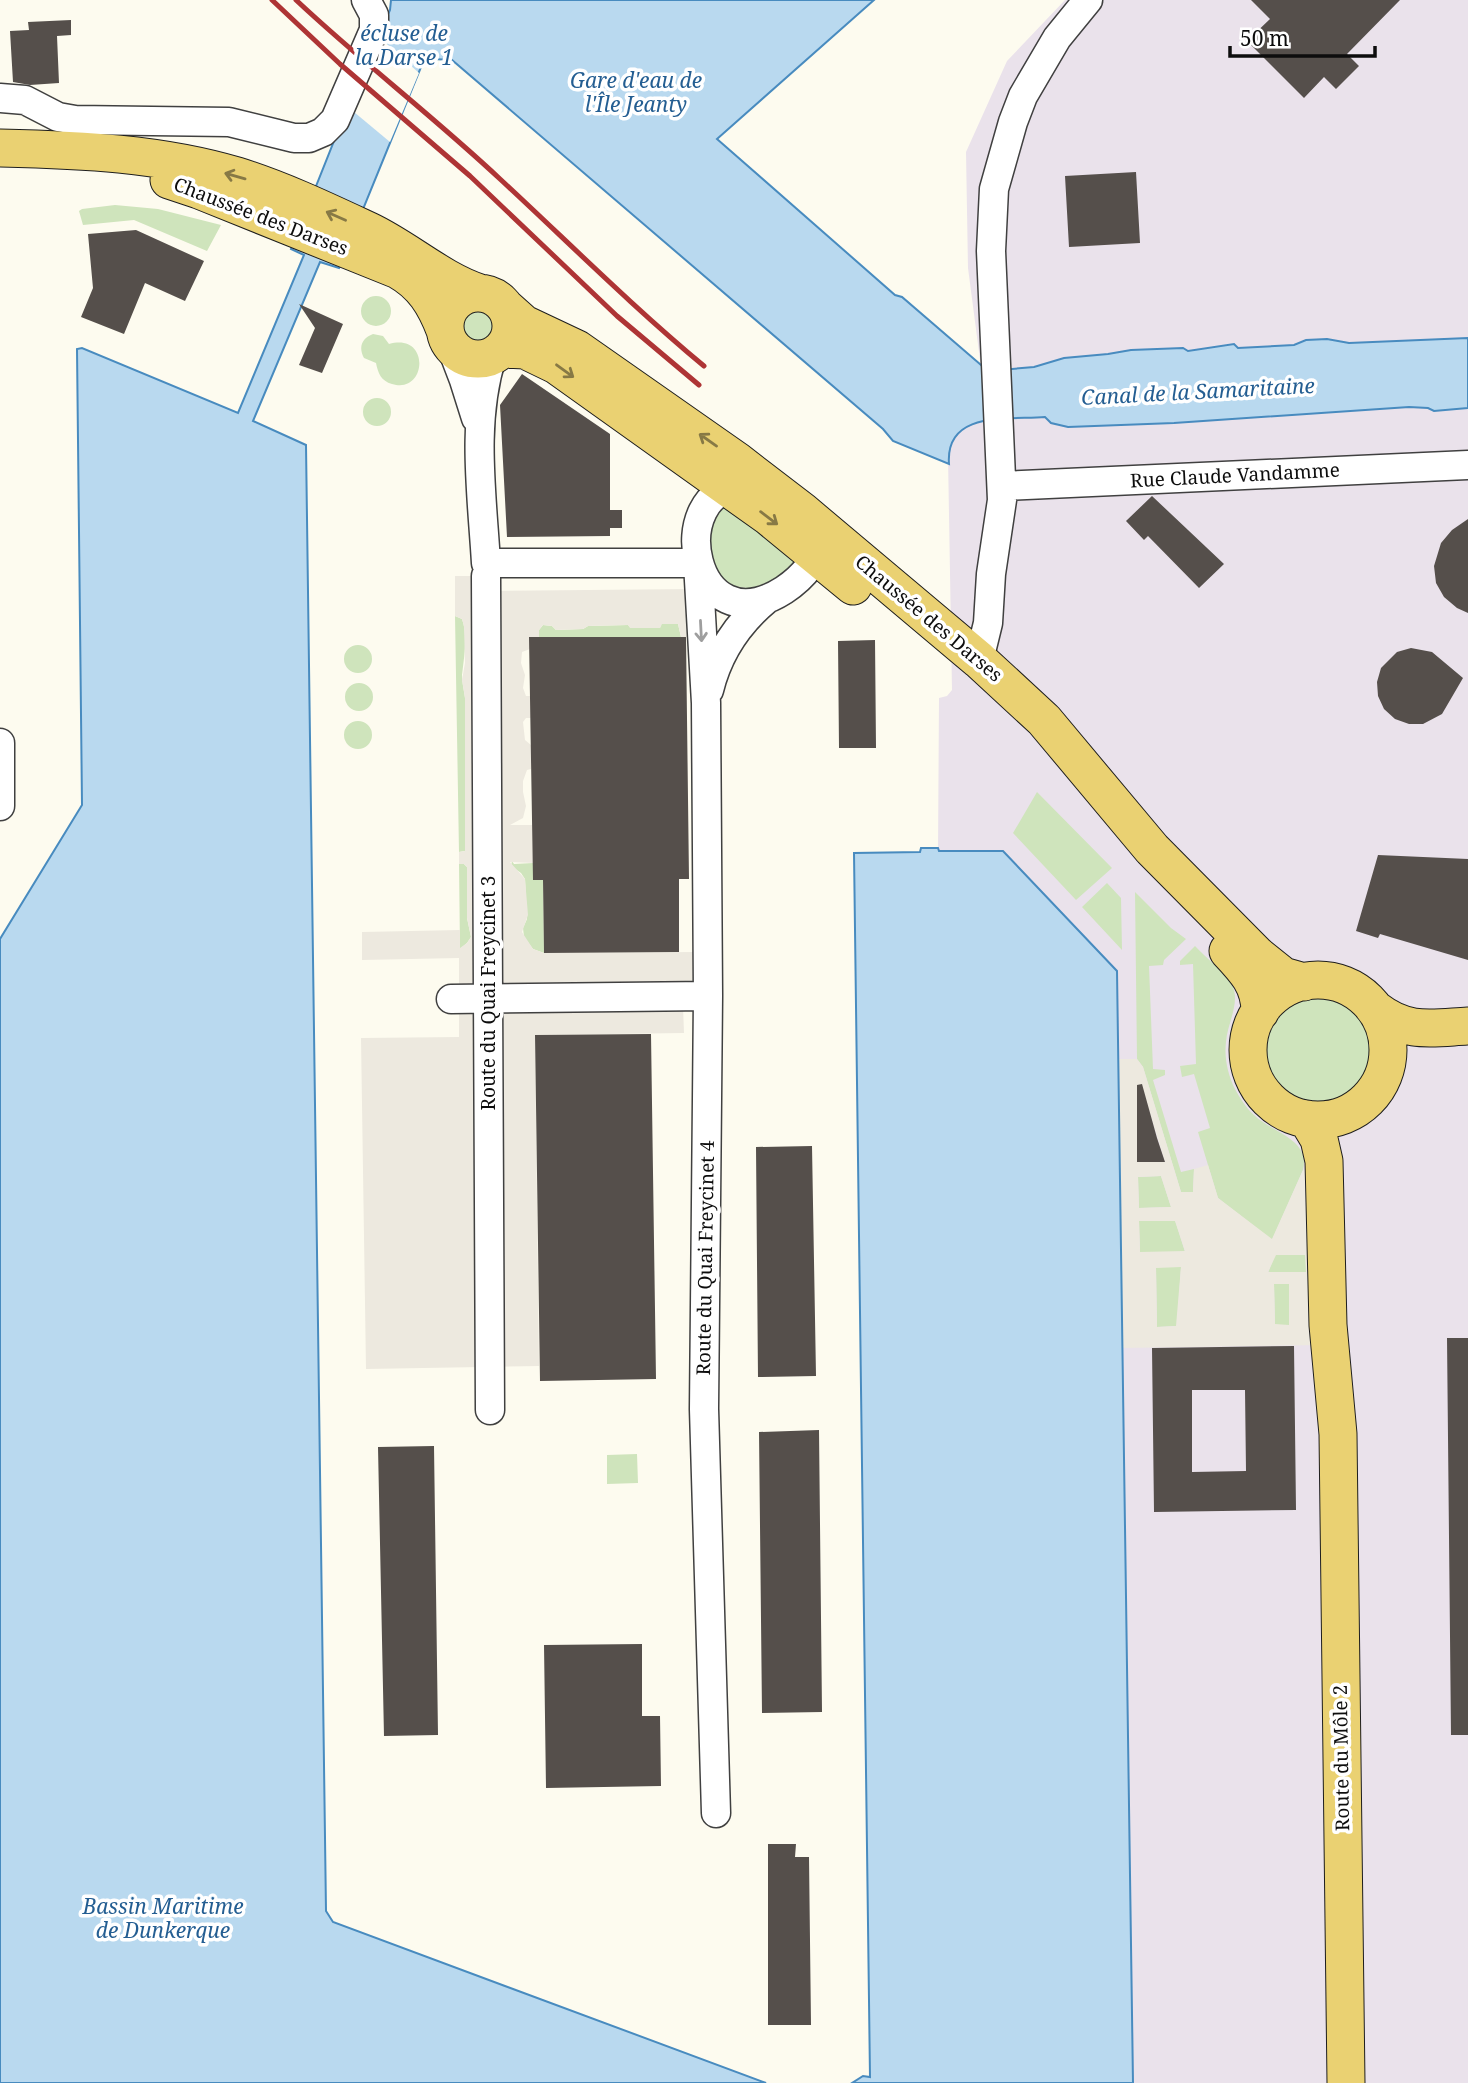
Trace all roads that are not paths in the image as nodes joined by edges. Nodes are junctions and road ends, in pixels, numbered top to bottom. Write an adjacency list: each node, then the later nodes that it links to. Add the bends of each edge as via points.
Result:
1 (366, 0): 3 (street, via 374,15 374,30 335,120 309,138 229,122 75,120 58,117 25,100)
2 (1088, 0): 14 (street, via 1029,83 996,176 990,237)
3 (0, 98)
4 (0, 148): 6 (main road, Chaussée des Darses, one-way to 4, via 254,181 180,162)
5 (0, 168): 6 (main road, Chaussée des Darses, via 154,177)
6 (294, 213): 7 (main road, Chaussée des Darses)
7 (368, 244): 8 (main road, Chaussée des Darses, via 415,256); 9 (main road, Chaussée des Darses, via 422,288)
8 (492, 300): 9 (main road, via 464,297 453,305 446,317); 10 (main road, via 510,319 511,333); 15 (main road, Chaussée des Darses, one-way to 8, via 577,349 524,324)
9 (448, 338): 10 (main road, via 461,355 471,359); 11 (street, Route du Quai Freycinet 3)
10 (497, 353): 11 (street, Route du Quai Freycinet 3, via 484,382); 12 (main road, Chaussée des Darses, one-way to 12, via 525,350 551,361)
11 (478, 431): 20 (street, Route du Quai Freycinet 3)
12 (679, 452): 16 (main road, Chaussée des Darses); 17 (street)
13 (1468, 465): 14 (street, Rue Claude Vandamme)
14 (1002, 486): 23 (street, via 988,623)
15 (772, 487): 16 (street, via 745,484); 18 (main road, Chaussée des Darses)
16 (728, 488): 17 (street, via 707,503); 18 (main road, Chaussée des Darses, one-way to 18)
17 (698, 527): 19 (street)
18 (818, 541): 21 (street, via 810,566); 22 (main road, Chaussée des Darses)
19 (698, 563): 20 (street); 21 (street, via 713,588 729,599 749,603); 24 (street, Route du Quai Freycinet 4, one-way to 24)
20 (486, 570): 30 (street, Route du Quai Freycinet 3)
21 (777, 593): 22 (street, via 817,582); 24 (street, Route du Quai Freycinet 4, via 744,620 730,639)
22 (883, 600): 23 (main road, Chaussée des Darses)
23 (975, 672): 27 (main road, Chaussée des Darses, via 1044,720 1152,849 1257,955 1283,976); 32 (main road, Chaussée des Darses, via 996,704 1065,774 1154,877 1244,967 1257,989)
24 (706, 703): 28 (street, Route du Quai Freycinet 4)
25 (0, 743): 26 (street)
26 (0, 806)
27 (1304, 982): 31 (main road, via 1340,984 1360,994); 32 (main road, via 1279,993)
28 (708, 996): 30 (street); 40 (street, Route du Quai Freycinet 4, via 704,1409)
29 (451, 999): 30 (street)
30 (488, 999): 38 (street, Route du Quai Freycinet 3)
31 (1376, 1010): 33 (main road, via 1395,1024); 35 (main road, via 1388,1042)
32 (1260, 1012): 37 (main road, via 1249,1039 1253,1075 1274,1105)
33 (1468, 1026)
34 (1468, 1044): 35 (main road, via 1417,1048)
35 (1386, 1069): 36 (main road)
36 (1367, 1100): 37 (main road, via 1336,1118); 39 (main road, Route du Môle 2, via 1350,1126 1346,1144 1348,1337)
37 (1307, 1119): 39 (main road, Route du Môle 2, via 1319,1139 1324,1161 1328,1325)
38 (490, 1410)
39 (1338, 1434): 41 (main road, Route du Môle 2)
40 (716, 1813)
41 (1346, 2083)

